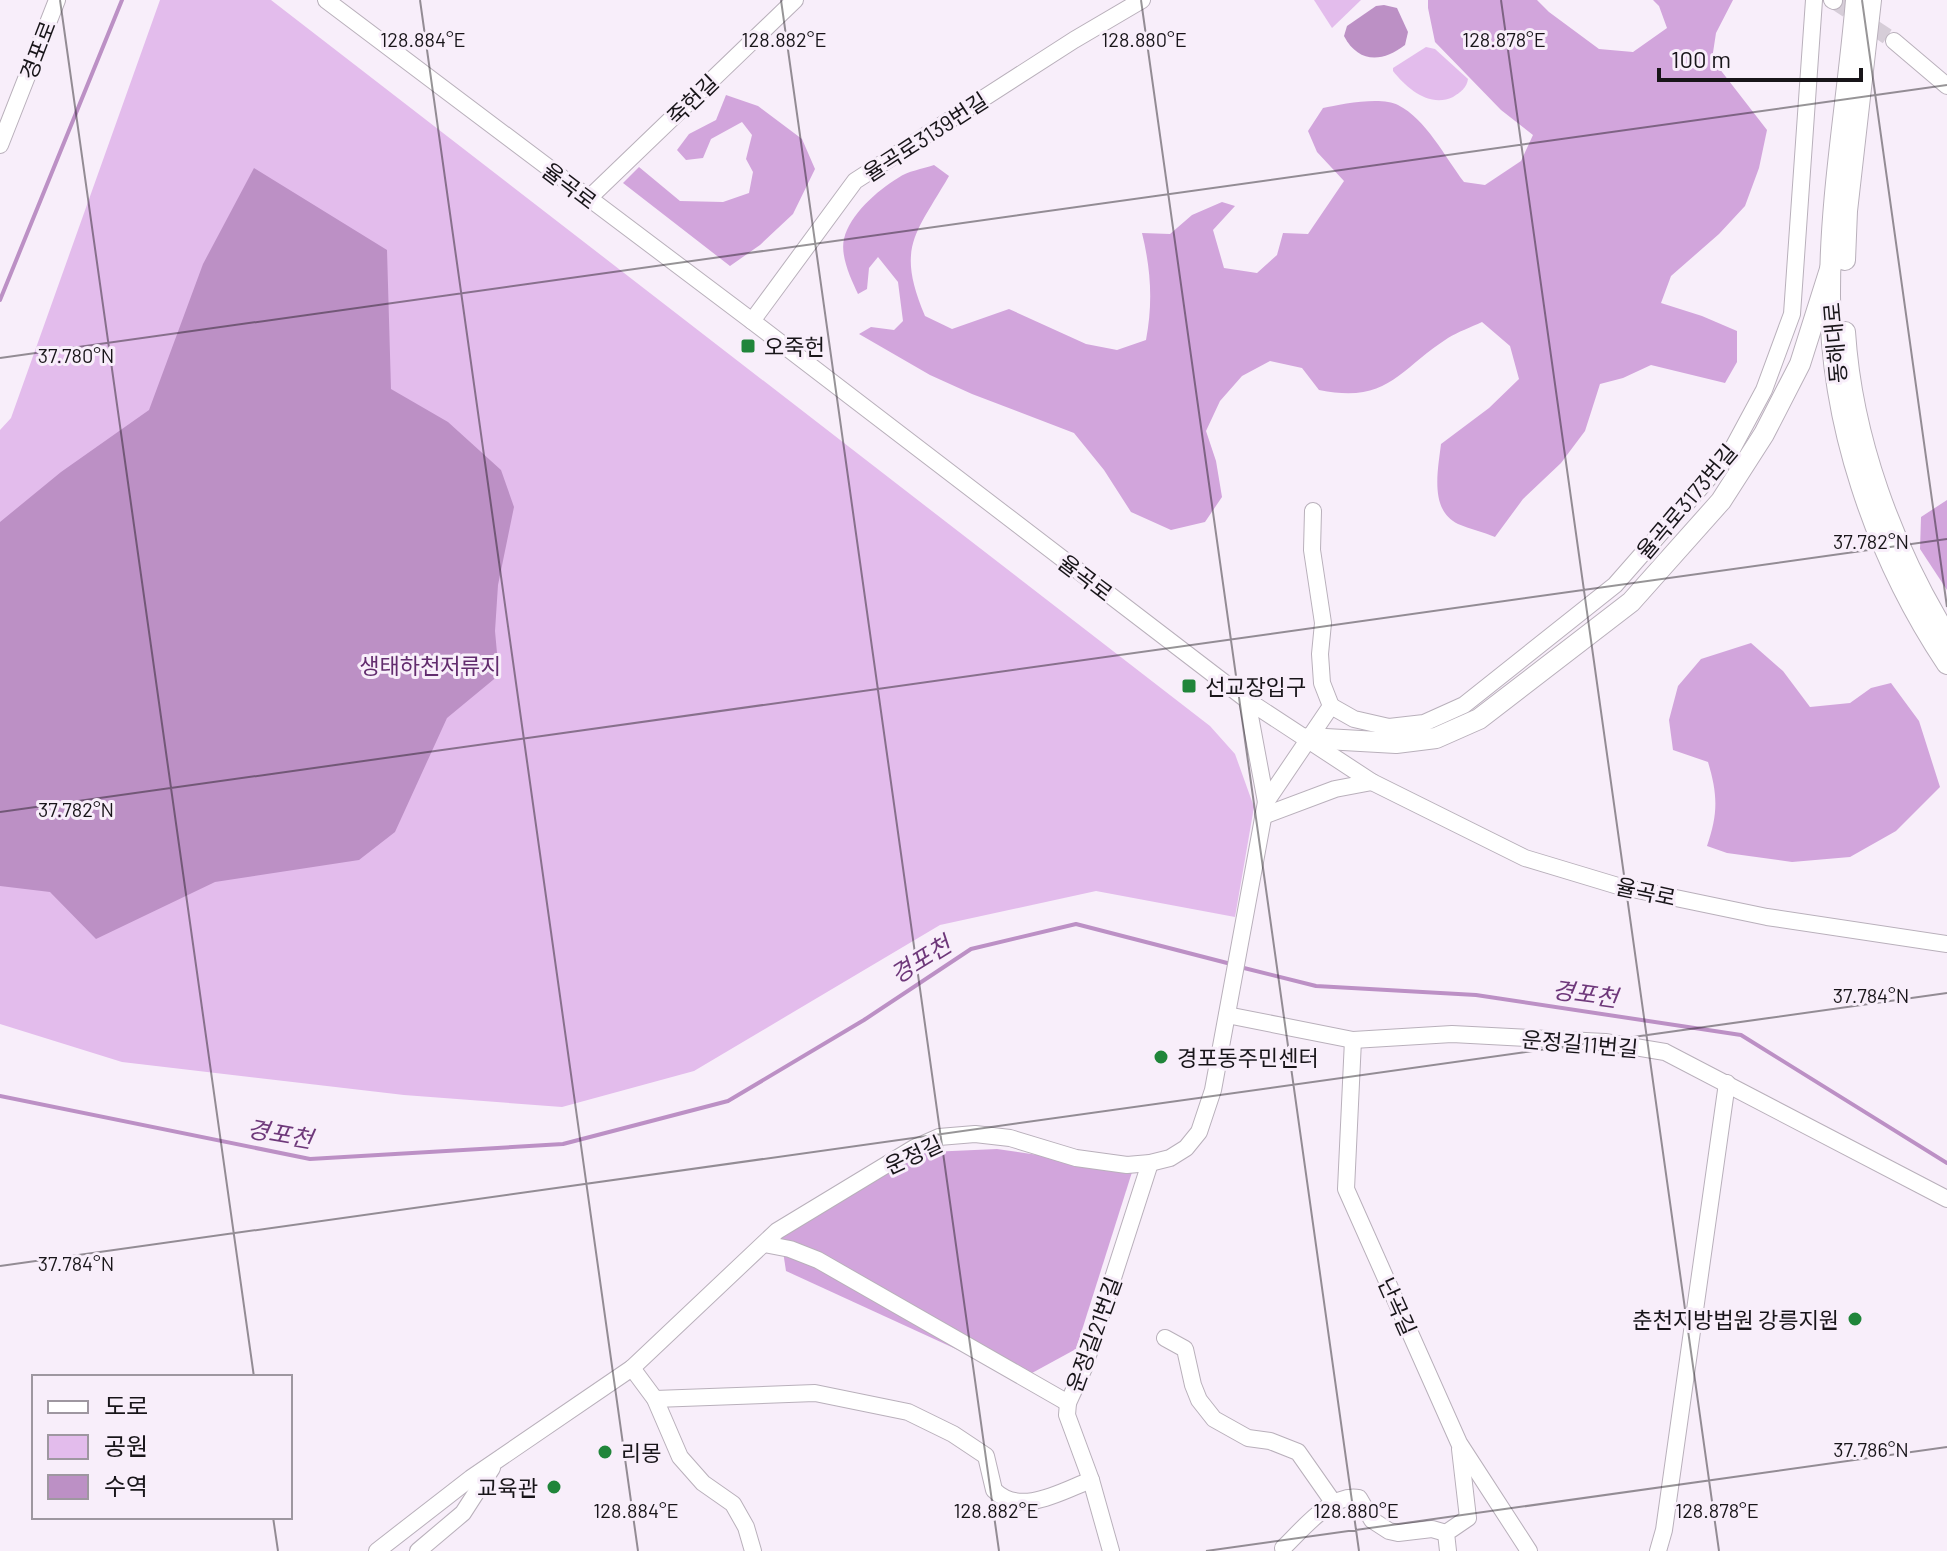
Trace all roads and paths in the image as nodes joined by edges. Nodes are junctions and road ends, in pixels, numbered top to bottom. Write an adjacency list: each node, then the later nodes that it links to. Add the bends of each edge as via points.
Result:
1 (57, 0): 14 (street, 경포로)
2 (326, 0): 15 (street, 율곡로)
3 (795, 0): 15 (street, 죽헌길)
4 (1142, 0): 17 (street, 율곡로3139번길, via 855,181)
5 (1814, 0): 22 (street, 율곡로3173번길, via 1792,314 1764,390 1729,455 1615,585 1464,705 1424,723 1389,727 1354,719)
6 (1837, 0): 12 (main road)
7 (1856, 0): 12 (main road, 동해대로)
8 (1871, 0): 11 (main road, 동해대로)
9 (1882, 0): 11 (main road)
10 (1894, 41): 13 (street)
11 (1867, 49): 19 (main road, 동해대로, via 1847,211 1846,337 1859,420 1884,504 1913,576)
12 (1849, 74): 16 (main road, 동해대로)
13 (1947, 86)
14 (0, 145)
15 (588, 199): 17 (street, 율곡로)
16 (1831, 266): 20 (main road, 동해대로, via 1836,368 1855,465 1900,581); 23 (main road, via 1800,364 1764,434 1721,501 1631,602 1479,719 1436,738 1396,743)
17 (752, 321): 21 (street, 율곡로)
18 (1313, 511): 22 (street, via 1312,550 1323,623 1322,683)
19 (1947, 636)
20 (1947, 664)
21 (1247, 700): 23 (street, 율곡로); 25 (street)
22 (1331, 706): 23 (street)
23 (1308, 738): 24 (street, 율곡로); 25 (street, 운정길)
24 (1372, 782): 25 (street); 26 (street, 율곡로, via 1525,858 1618,886 1767,917)
25 (1264, 809): 27 (street, 운정길)
26 (1947, 944)
27 (1228, 1010): 28 (street, 운정길11번길); 30 (street, 운정길, via 1199,1132 1186,1148)
28 (1353, 1040): 29 (street, 운정길11번길, via 1452,1034 1605,1042 1665,1052); 37 (street, 난곡길, via 1346,1189)
29 (1727, 1083): 31 (street, 운정길11번길); 49 (street)
30 (1150, 1163): 32 (street, 운정길, via 1076,1158 1010,1138 939,1137 777,1231); 36 (street, 운정길21번길)
31 (1947, 1199)
32 (764, 1244): 34 (street, 운정길); 36 (street, via 818,1260)
33 (1165, 1338): 40 (street, via 1185,1349 1199,1400 1214,1419 1234,1432 1298,1452)
34 (632, 1368): 35 (street); 38 (street, 운정길)
35 (655, 1399): 39 (street, via 815,1393 908,1412 986,1456 994,1490 1010,1501 1035,1501); 45 (street, via 680,1457 703,1483 733,1504)
36 (1068, 1403): 39 (street, 운정길21번길, via 1067,1415)
37 (1459, 1443): 41 (street, via 1468,1518); 48 (street, 난곡길)
38 (495, 1463): 43 (street, 운정길); 44 (street, via 463,1513)
39 (1091, 1480): 46 (street, 운정길21번길)
40 (1333, 1502): 41 (street, via 1359,1498 1372,1520 1389,1531 1421,1528); 42 (street)
41 (1446, 1533): 47 (street)
42 (1283, 1548)
43 (377, 1551)
44 (418, 1551)
45 (753, 1551)
46 (1111, 1551)
47 (1448, 1551)
48 (1529, 1551)
49 (1658, 1551)

